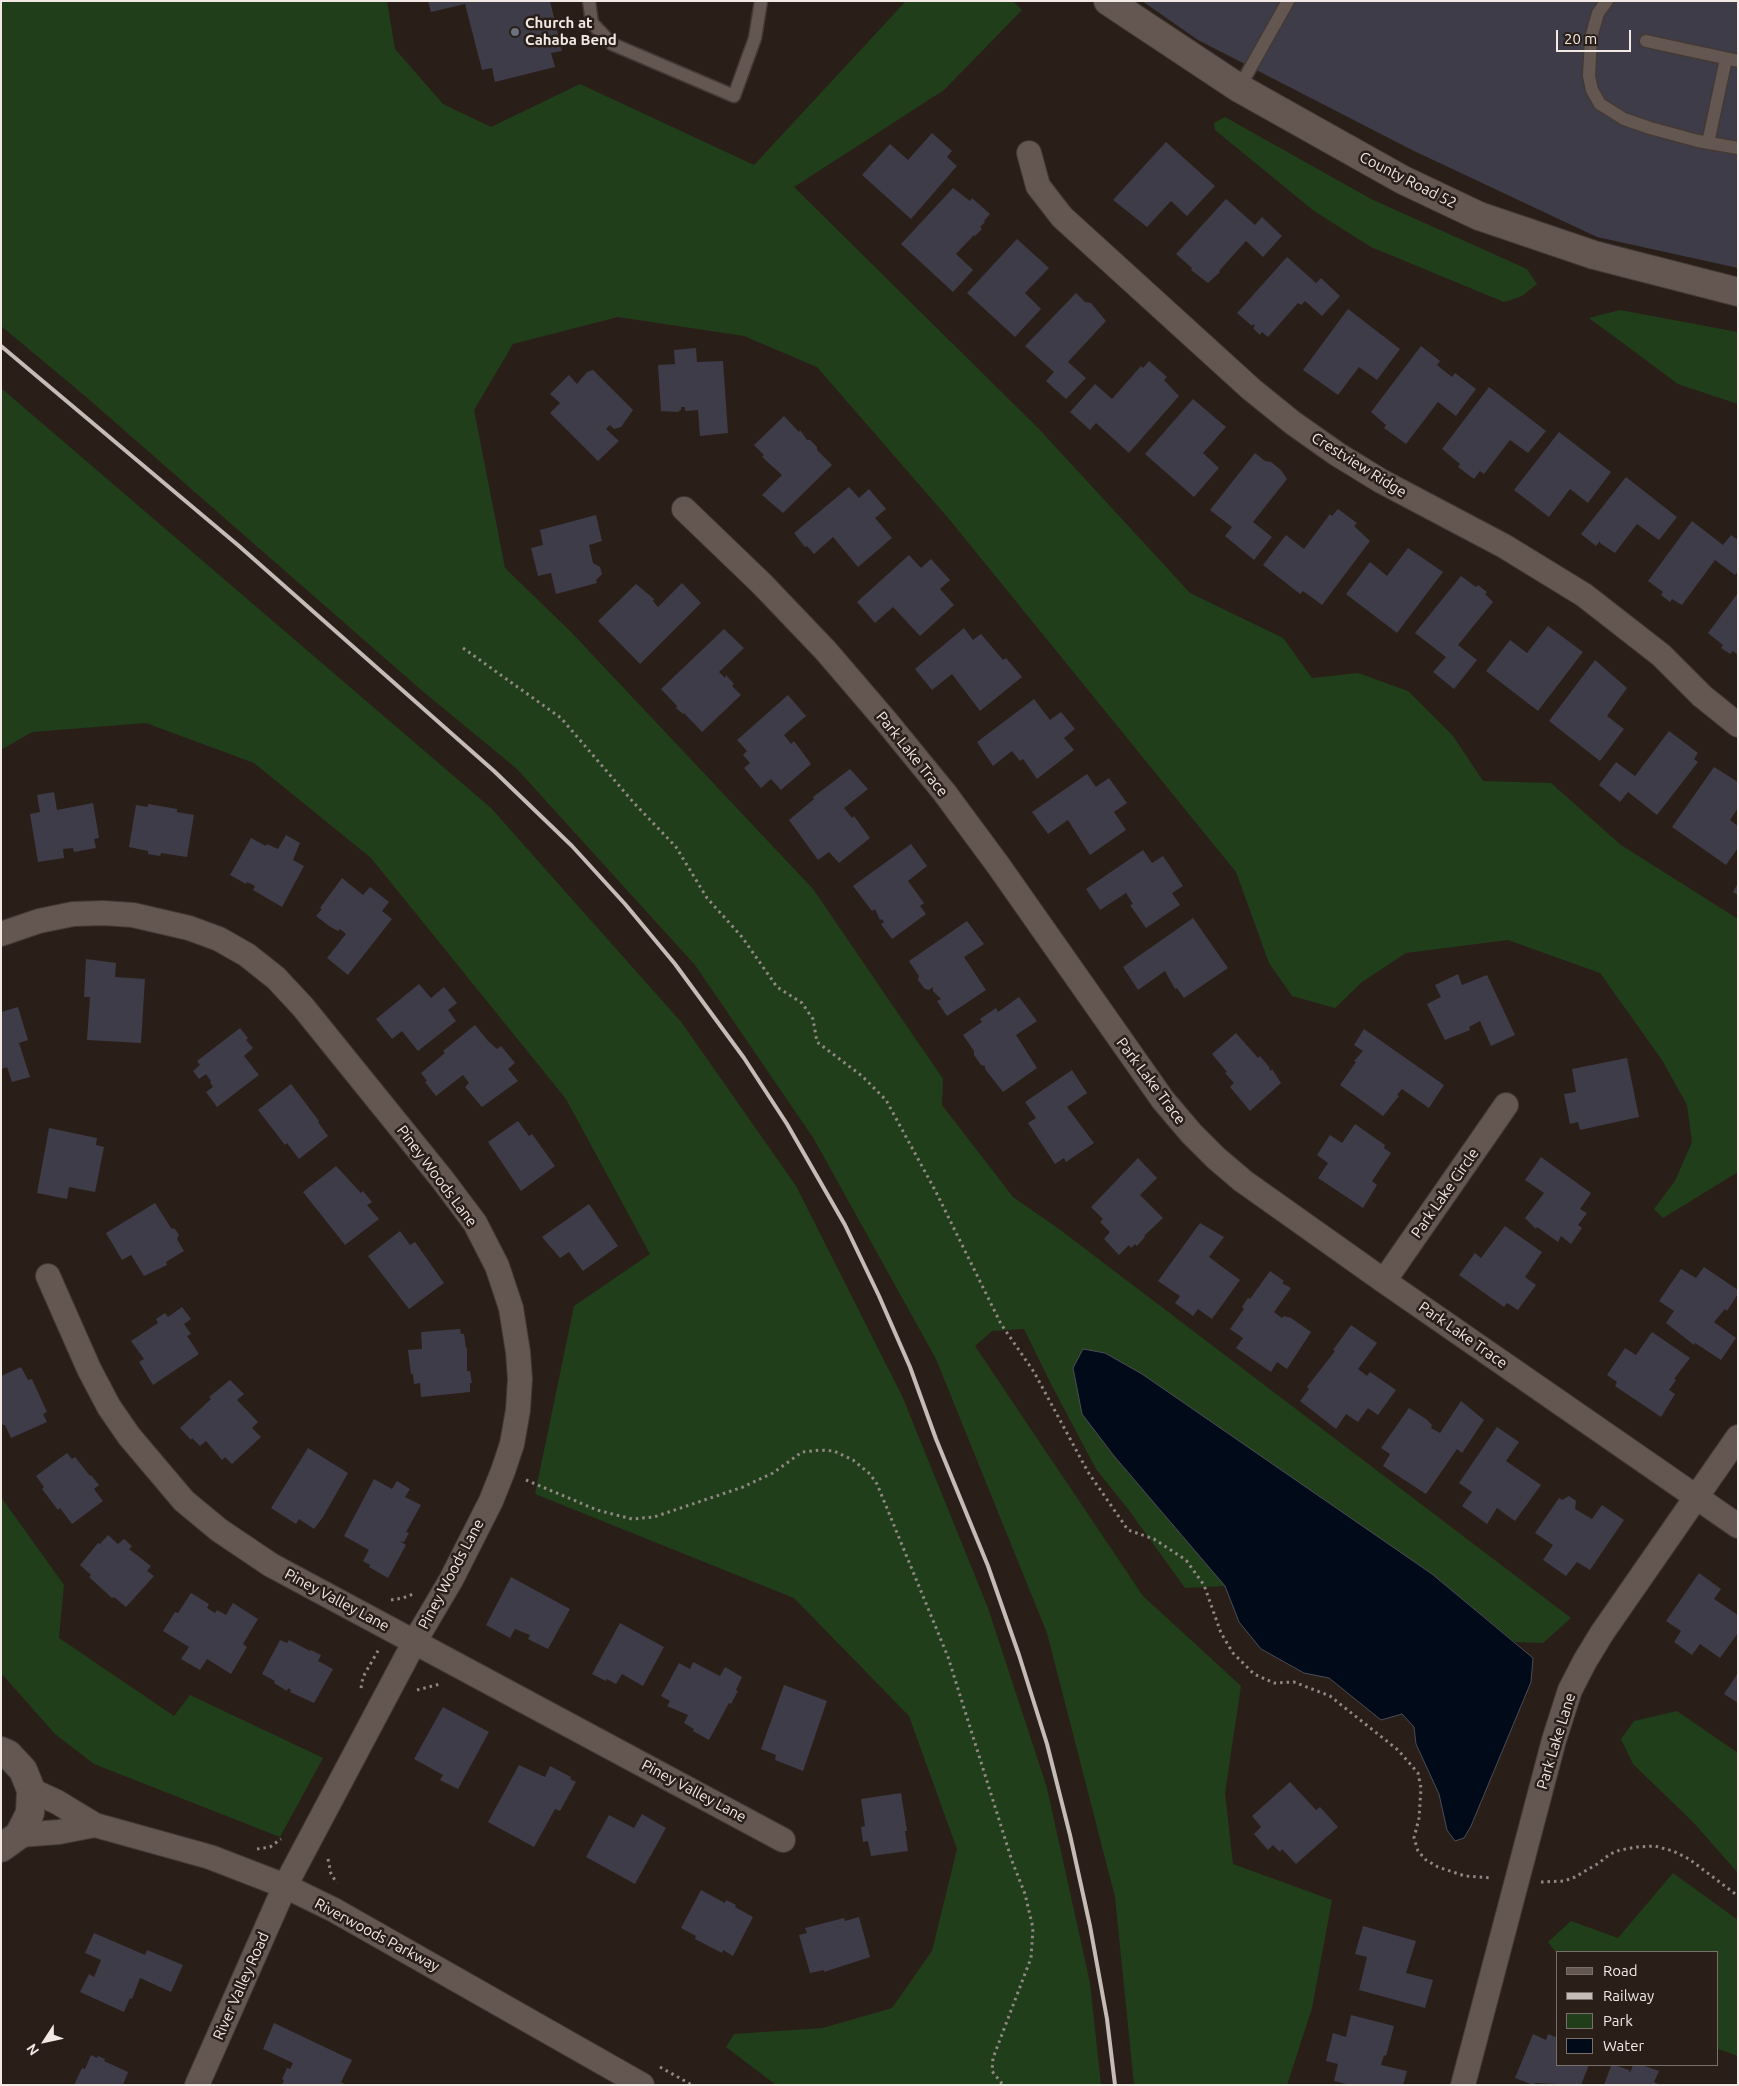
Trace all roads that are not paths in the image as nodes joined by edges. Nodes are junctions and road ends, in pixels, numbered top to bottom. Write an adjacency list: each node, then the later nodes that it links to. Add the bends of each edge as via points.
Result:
1 (589, 1): 2 (lane, via 592,23 612,44 734,96 755,38)
2 (761, 1)
3 (1108, 1): 8 (main road, County Road 52)
4 (1288, 1): 8 (lane)
5 (1606, 1): 9 (lane, via 1598,13 1591,38 1589,76 1600,104 1624,119)
6 (1646, 40): 7 (lane)
7 (1732, 60): 9 (lane)
8 (1239, 88): 12 (main road, County Road 52, via 1403,180 1479,216 1594,255)
9 (1708, 143): 10 (lane)
10 (1738, 148)
11 (1029, 153): 14 (street, Crestview Ridge, via 1038,186 1062,217 1251,389 1337,454 1504,546 1584,595 1660,655)
12 (1738, 292)
13 (684, 509): 18 (street, Park Lake Trace, via 826,651 898,735 993,858 1137,1066 1191,1133 1244,1181)
14 (1738, 725)
15 (1, 934): 22 (street, Piney Woods Lane, via 73,914 133,915 190,928 219,939 247,956 276,978 302,1007 475,1223 497,1266 511,1308 520,1379 518,1410 503,1471 451,1580)
16 (1506, 1105): 18 (street, Park Lake Circle)
17 (48, 1276): 22 (street, Piney Valley Lane, via 109,1407 128,1436 184,1501 271,1565)
18 (1384, 1281): 20 (street, Park Lake Trace)
19 (1738, 1437): 20 (street, Park Lake Lane)
20 (1696, 1497): 21 (street, Park Lake Trace); 31 (street, Park Lake Lane, via 1602,1633 1570,1690)
21 (1738, 1526)
22 (424, 1646): 26 (street, Piney Valley Lane); 28 (street, Piney Woods Lane)
23 (1, 1751): 24 (main road, via 23,1770)
24 (31, 1790): 25 (street, Riverwoods Parkway); 27 (main road, via 30,1813)
25 (95, 1825): 27 (street, Riverwoods Parkway); 28 (street, Riverwoods Parkway, via 210,1857)
26 (783, 1840)
27 (10, 1841)
28 (286, 1886): 29 (street, River Valley Road); 30 (street, Riverwoods Parkway)
29 (197, 2085)
30 (642, 2085)
31 (1463, 2085)

